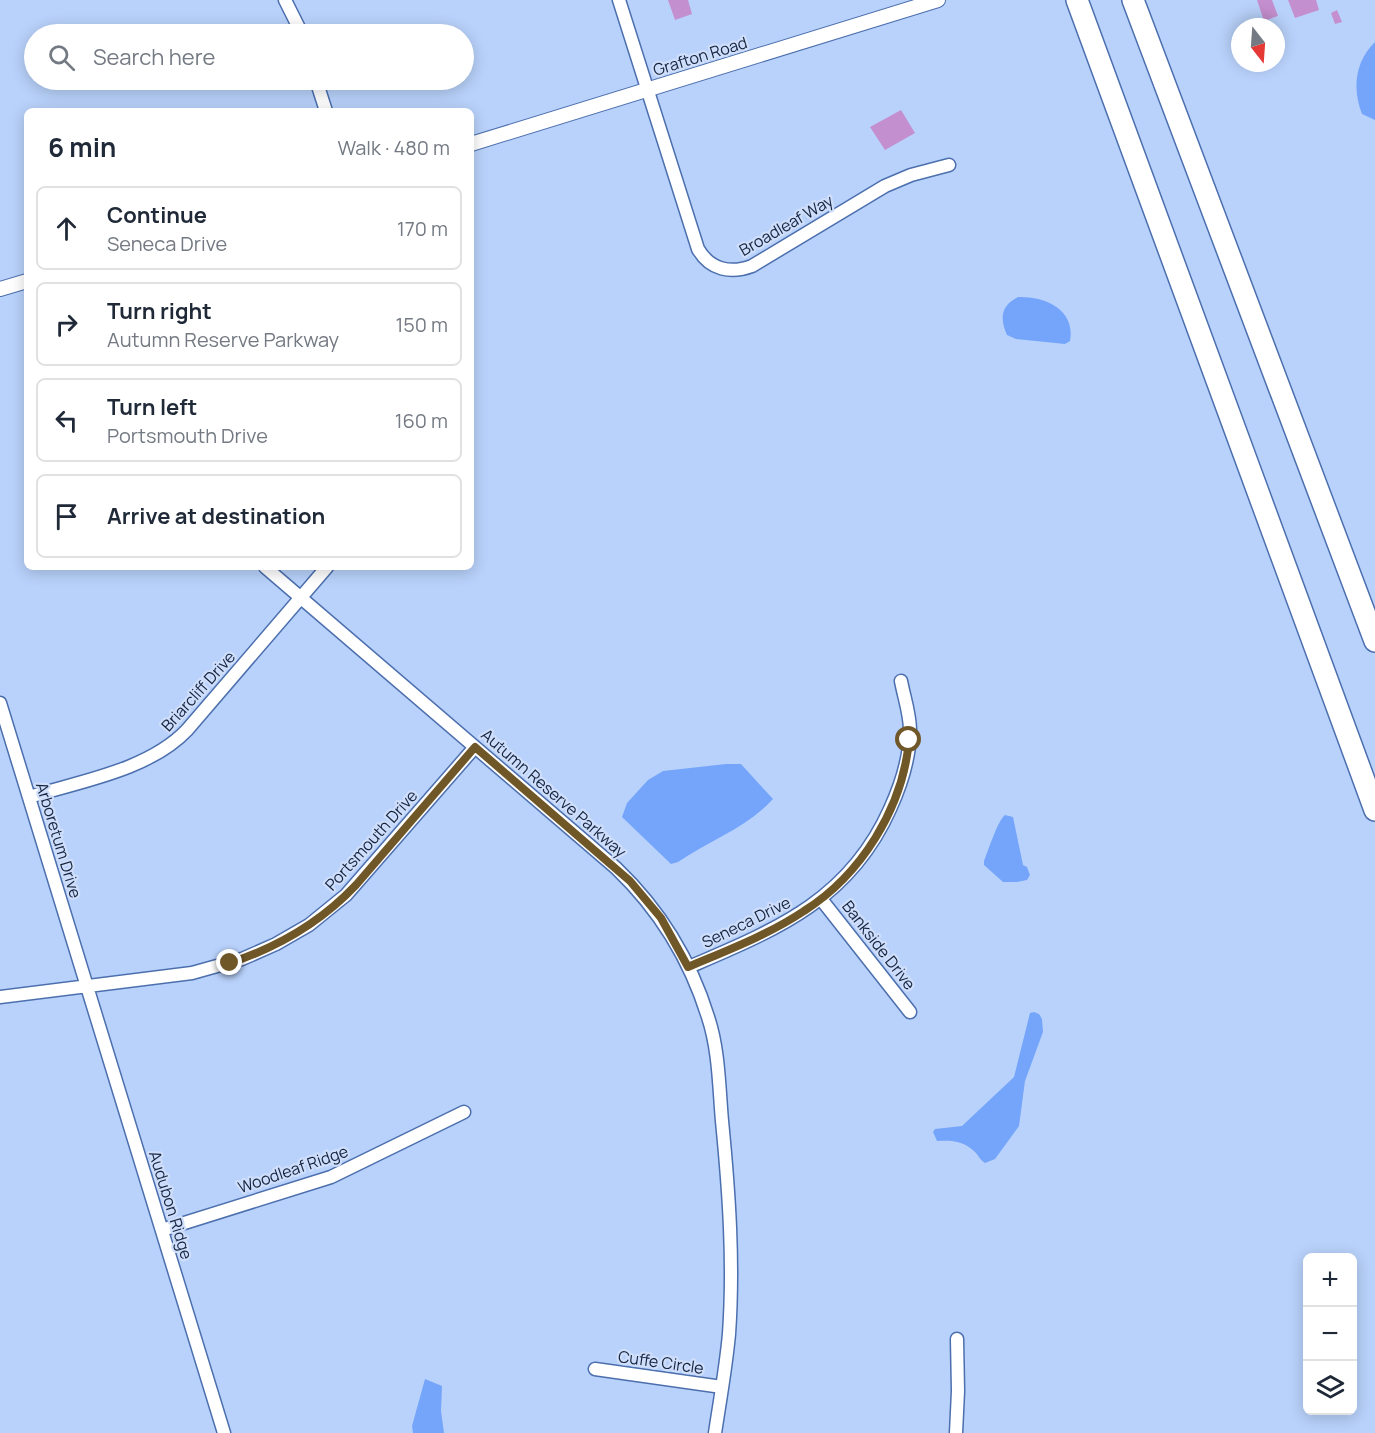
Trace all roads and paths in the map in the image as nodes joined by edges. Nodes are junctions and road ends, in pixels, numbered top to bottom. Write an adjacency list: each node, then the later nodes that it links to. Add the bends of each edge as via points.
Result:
1 (285, 0): 6 (street)
2 (620, 0): 8 (street, Broadleaf Way)
3 (938, 0): 8 (street, Grafton Road)
4 (1077, 0): 22 (highway)
5 (1133, 0): 17 (highway)
6 (297, 24)
7 (319, 90): 9 (street)
8 (648, 90): 10 (street, Grafton Road); 11 (street, Broadleaf Way, via 698,249 706,260 726,270 753,266 892,183)
9 (325, 108)
10 (474, 143)
11 (949, 165)
12 (24, 282): 13 (street)
13 (0, 290)
14 (268, 570): 16 (street, Autumn Reserve Parkway)
15 (324, 570): 16 (street, Briarcliff Drive)
16 (301, 598): 20 (street, Autumn Reserve Parkway); 21 (street, Briarcliff Drive, via 170,747 144,762)
17 (1375, 641)
18 (901, 681): 23 (street, Seneca Drive, via 910,730 906,763 895,799 879,833 856,865)
19 (0, 703): 21 (street, Arboretum Drive)
20 (475, 747): 24 (street, Autumn Reserve Parkway, via 630,881 661,918); 25 (street, Portsmouth Drive, via 356,885 299,931 266,950 212,969)
21 (29, 797): 25 (street, Arboretum Drive)
22 (1375, 810)
23 (821, 898): 24 (street, Seneca Drive, via 782,925); 27 (street, Bankside Drive)
24 (688, 967): 32 (street, Autumn Reserve Parkway, via 714,1038 728,1181 731,1274)
25 (87, 987): 26 (street, Portsmouth Drive); 29 (street, Audubon Ridge)
26 (0, 997)
27 (910, 1012)
28 (464, 1112): 29 (street, Woodleaf Ridge, via 331,1177)
29 (162, 1230): 33 (street, Audubon Ridge)
30 (957, 1339): 35 (street)
31 (595, 1369): 32 (street, Cuffe Circle)
32 (722, 1387): 34 (street, Autumn Reserve Parkway)
33 (224, 1433)
34 (715, 1433)
35 (956, 1433)

